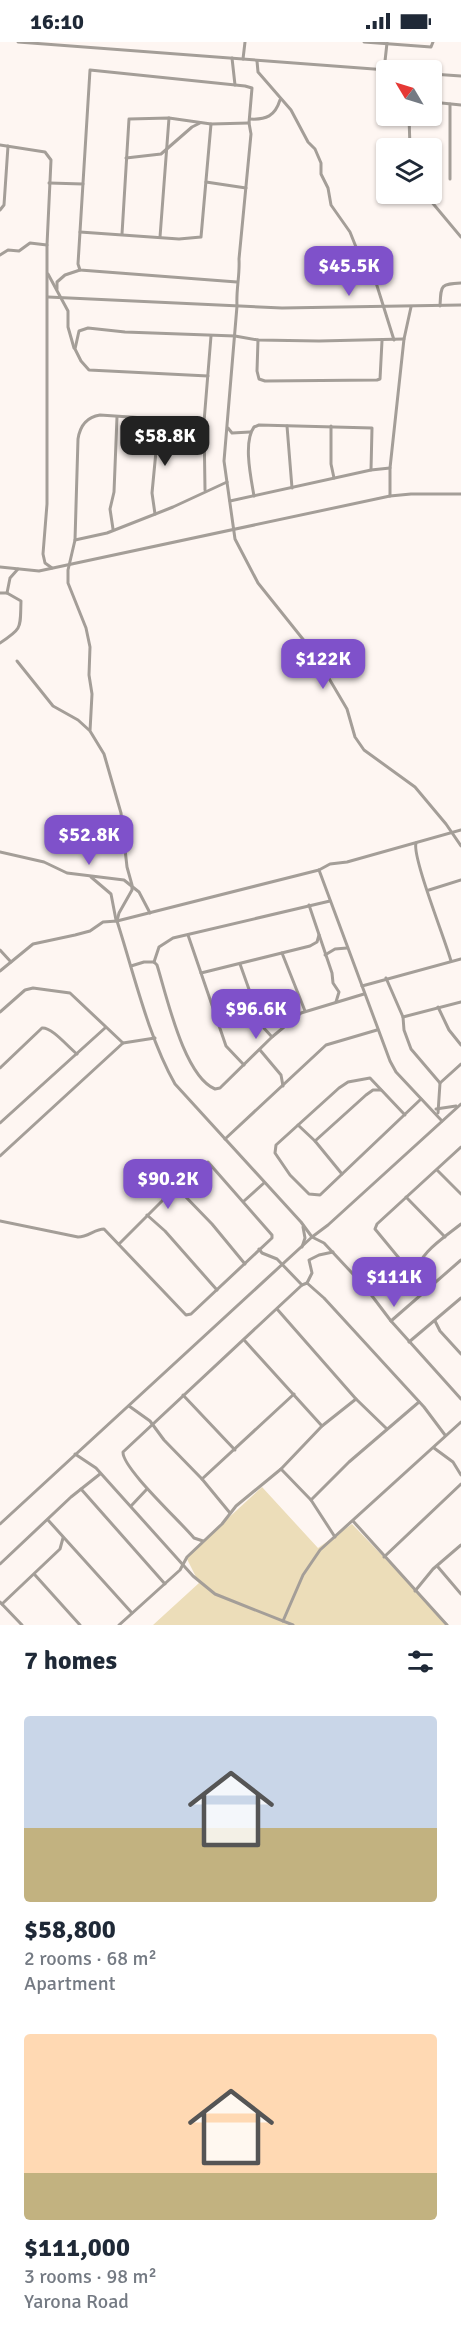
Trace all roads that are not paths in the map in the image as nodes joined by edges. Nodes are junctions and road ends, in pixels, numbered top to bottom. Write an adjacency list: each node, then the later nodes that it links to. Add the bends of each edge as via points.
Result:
1 (18, 42): 7 (street)
2 (109, 42): 7 (street)
3 (245, 42): 9 (street)
4 (364, 42): 6 (street)
5 (434, 42): 6 (street, via 431,47)
6 (387, 44): 11 (street)
7 (108, 49): 8 (street)
8 (232, 58): 9 (street); 15 (street)
9 (243, 59): 10 (street)
10 (257, 60): 12 (street); 16 (street, via 258,72)
11 (386, 60)
12 (376, 69)
13 (442, 75): 14 (street)
14 (461, 76)
15 (235, 85): 23 (street, via 252,88); 34 (street, via 90,70)
16 (280, 100): 20 (street); 21 (street)
17 (442, 103): 18 (street)
18 (450, 104): 19 (street); 31 (street)
19 (461, 105)
20 (287, 106): 21 (street); 55 (street, via 315,149 331,205 373,273)
21 (275, 111): 23 (street, via 264,120)
22 (169, 118): 24 (street); 28 (street); 29 (street, via 129,119)
23 (249, 121): 25 (street); 35 (street)
24 (202, 123): 25 (street); 28 (street)
25 (211, 124): 32 (street)
26 (0, 145): 27 (street)
27 (8, 146): 30 (street); 33 (street, via 45,152 51,160)
28 (167, 148): 29 (street, via 160,154); 40 (street)
29 (126, 158): 39 (street)
30 (2, 172): 37 (street, via 4,205)
31 (450, 179)
32 (205, 182): 35 (street); 40 (street, via 201,237)
33 (49, 183): 34 (street); 42 (street)
34 (84, 184): 38 (street)
35 (246, 188): 48 (street)
36 (433, 204): 41 (street)
37 (0, 210)
38 (80, 232): 39 (street); 44 (street)
39 (122, 234): 40 (street)
40 (160, 237)
41 (461, 237)
42 (47, 245): 43 (street, via 30,243 19,251 8,250); 45 (street)
43 (0, 255)
44 (80, 270): 47 (street); 48 (street)
45 (47, 272): 46 (street); 51 (street)
46 (50, 279): 47 (street); 50 (street)
47 (57, 282): 50 (street)
48 (237, 282): 53 (street)
49 (461, 283): 54 (street, via 443,285)
50 (58, 294): 51 (street); 53 (street); 63 (street, via 68,311)
51 (50, 297): 91 (street, via 43,554)
52 (461, 305): 54 (street)
53 (237, 306): 55 (street); 58 (street)
54 (440, 306): 56 (street)
55 (385, 307): 56 (street); 62 (street)
56 (411, 307): 59 (street)
57 (212, 336): 58 (street); 63 (street, via 88,328 79,331); 64 (street)
58 (235, 336): 60 (street); 70 (street)
59 (404, 339): 62 (street); 74 (street)
60 (258, 340): 61 (street); 61 (street, via 257,375 265,381 380,379)
61 (382, 340): 62 (street)
62 (394, 340)
63 (75, 349): 64 (street, via 89,370)
64 (208, 376): 67 (street)
65 (117, 417): 66 (street); 85 (street, via 110,509); 87 (street, via 91,416 80,431)
66 (159, 420): 67 (street); 84 (street, via 152,493)
67 (204, 422): 79 (street)
68 (287, 426): 69 (street); 71 (street, via 259,425); 78 (street)
69 (331, 426): 75 (street, via 372,428); 76 (street)
70 (227, 428): 72 (street); 73 (street)
71 (250, 432): 72 (street); 81 (street, via 249,470)
72 (231, 433): 73 (street)
73 (226, 440): 77 (street)
74 (390, 468): 75 (street); 82 (street)
75 (371, 470): 76 (street)
76 (334, 478): 78 (street)
77 (227, 481): 79 (street); 83 (street)
78 (292, 488): 81 (street)
79 (205, 490): 84 (street)
80 (461, 494): 82 (street)
81 (254, 496): 83 (street)
82 (390, 496): 86 (street)
83 (230, 501): 86 (street)
84 (155, 514): 85 (street)
85 (113, 529): 87 (street)
86 (233, 530): 88 (street); 99 (street, via 252,573 306,643 341,699 364,750 415,788)
87 (75, 540): 88 (street)
88 (70, 565): 91 (street); 98 (street, via 68,583 90,647)
89 (0, 567): 90 (street)
90 (7, 568): 92 (street); 93 (street)
91 (52, 568): 92 (street)
92 (18, 569): 93 (street)
93 (10, 578): 95 (street)
94 (0, 593): 95 (street)
95 (8, 593): 96 (street, via 21,601 20,628)
96 (0, 644)
97 (17, 661): 98 (street, via 53,706)
98 (90, 731): 109 (street, via 104,754 121,813)
99 (446, 824): 101 (street); 102 (street)
100 (461, 830): 101 (street)
101 (452, 833): 102 (street); 104 (street)
102 (440, 836): 103 (street)
103 (416, 843): 106 (street, via 340,861); 110 (street, via 420,869)
104 (461, 846)
105 (0, 852): 107 (street)
106 (319, 870): 111 (street); 113 (street)
107 (91, 877): 109 (street, via 124,880); 114 (street, via 111,894)
108 (461, 880): 110 (street)
109 (132, 885): 113 (street); 114 (street)
110 (429, 890): 122 (street)
111 (330, 901): 112 (street); 117 (street)
112 (309, 905): 115 (street); 116 (street)
113 (150, 913): 114 (street)
114 (117, 921): 123 (street, via 33,944); 126 (street)
115 (188, 935): 124 (street, via 161,944); 128 (street)
116 (319, 935): 119 (street, via 317,942); 120 (street)
117 (348, 948): 120 (street); 130 (street)
118 (0, 950): 123 (street)
119 (282, 953): 125 (street); 135 (street)
120 (325, 955): 132 (street, via 339,992)
121 (461, 959): 122 (street)
122 (451, 961): 129 (street)
123 (10, 962): 127 (street)
124 (154, 962): 126 (street); 147 (street, via 198,1076 215,1089 220,1088)
125 (240, 964): 128 (street); 140 (street, via 262,1026)
126 (131, 966): 141 (street)
127 (0, 971)
128 (201, 973): 147 (street, via 226,1046)
129 (386, 978): 130 (street); 137 (street)
130 (362, 986): 131 (street)
131 (364, 994): 132 (street); 139 (street)
132 (336, 1002): 135 (street)
133 (461, 1002): 134 (street)
134 (438, 1007): 137 (street); 143 (street)
135 (305, 1011): 140 (street)
136 (0, 1012): 138 (street, via 25,990 70,993)
137 (403, 1017): 149 (street, via 411,1049)
138 (105, 1028): 142 (street); 145 (street)
139 (377, 1030): 150 (street, via 326,1046); 152 (street, via 396,1072)
140 (272, 1037): 144 (street)
141 (155, 1038): 142 (street); 161 (street, via 175,1084)
142 (123, 1043): 164 (street)
143 (461, 1045)
144 (260, 1050): 147 (street); 150 (street, via 281,1075)
145 (77, 1054): 148 (street, via 51,1029 42,1028); 159 (street)
146 (461, 1064): 149 (street)
147 (244, 1065)
148 (0, 1068)
149 (440, 1083): 155 (street)
150 (283, 1086): 161 (street)
151 (382, 1090): 157 (street); 160 (street, via 370,1078 348,1082); 162 (street, via 366,1095)
152 (421, 1099): 154 (street); 157 (street)
153 (460, 1104): 155 (street); 158 (street)
154 (431, 1108): 155 (street); 156 (street)
155 (438, 1109): 156 (street)
156 (438, 1114): 158 (street)
157 (405, 1115): 166 (street)
158 (442, 1121): 176 (street)
159 (0, 1123)
160 (298, 1125): 162 (street); 166 (street, via 274,1148 290,1175 316,1196)
161 (225, 1139): 167 (street)
162 (315, 1141): 166 (street)
163 (461, 1147): 165 (street)
164 (0, 1156)
165 (438, 1170): 169 (street); 170 (street)
166 (342, 1174)
167 (264, 1184): 171 (street); 174 (street)
168 (174, 1189): 171 (street, via 208,1162); 172 (street); 183 (street, via 212,1224)
169 (461, 1194)
170 (406, 1197): 177 (street); 185 (street, via 375,1229)
171 (244, 1201): 180 (street, via 272,1233 272,1238)
172 (147, 1215): 178 (street); 188 (street)
173 (0, 1221): 178 (street, via 78,1237 104,1229)
174 (301, 1222): 176 (street); 179 (street, via 305,1238)
175 (461, 1224): 177 (street)
176 (312, 1237): 179 (street); 181 (street)
177 (445, 1237): 185 (street, via 418,1265)
178 (119, 1244): 188 (street, via 186,1315)
179 (302, 1248): 184 (street)
180 (259, 1250): 183 (street); 184 (street)
181 (333, 1252): 186 (street, via 309,1260 312,1273); 192 (street)
182 (461, 1260): 189 (street)
183 (245, 1264): 188 (street)
184 (283, 1265): 187 (street); 202 (street)
185 (416, 1277): 189 (street)
186 (307, 1283): 187 (street); 201 (street)
187 (302, 1285): 191 (street)
188 (217, 1290)
189 (427, 1292): 192 (street)
190 (461, 1298): 193 (street)
191 (277, 1309): 194 (street); 199 (street)
192 (391, 1321): 195 (street)
193 (435, 1321): 195 (street); 196 (street)
194 (244, 1341): 197 (street); 198 (street)
195 (410, 1342): 200 (street)
196 (461, 1354)
197 (294, 1394): 205 (street); 209 (street)
198 (183, 1395): 204 (street); 209 (street)
199 (356, 1399): 205 (street); 206 (street)
200 (461, 1399)
201 (419, 1402): 206 (street); 207 (street)
202 (129, 1406): 204 (street); 210 (street)
203 (461, 1422): 207 (street)
204 (153, 1425): 214 (street); 217 (street, via 122,1456)
205 (322, 1426): 211 (street)
206 (387, 1429): 218 (street)
207 (445, 1435): 208 (street)
208 (434, 1448): 213 (street, via 453,1461); 222 (street)
209 (234, 1450): 214 (street)
210 (75, 1454): 212 (street); 223 (street)
211 (281, 1468): 218 (street); 220 (street)
212 (100, 1474): 216 (street); 219 (street)
213 (461, 1475)
214 (202, 1479): 220 (street)
215 (461, 1484): 232 (street)
216 (81, 1489): 221 (street); 237 (street)
217 (147, 1489): 219 (street); 226 (street)
218 (311, 1500): 224 (street)
219 (131, 1506): 234 (street)
220 (230, 1513): 227 (street)
221 (48, 1520): 225 (street); 233 (street)
222 (353, 1521): 224 (street); 232 (street)
223 (0, 1524)
224 (335, 1537): 242 (street, via 308,1566)
225 (63, 1538): 229 (street); 231 (street)
226 (194, 1538): 227 (street); 230 (street)
227 (203, 1541): 230 (street)
228 (461, 1545): 235 (street)
229 (72, 1548): 231 (street); 241 (street)
230 (195, 1548): 234 (street)
231 (60, 1549): 236 (street)
232 (384, 1557): 238 (street)
233 (0, 1564)
234 (184, 1565): 237 (street); 242 (street, via 215,1594)
235 (438, 1567): 238 (street); 239 (street)
236 (34, 1575): 240 (street); 244 (street)
237 (165, 1584): 241 (street)
238 (415, 1592): 247 (street)
239 (461, 1594)
240 (1, 1603): 243 (street)
241 (132, 1613): 245 (street)
242 (283, 1621): 246 (street)
243 (22, 1625)
244 (80, 1625)
245 (119, 1625)
246 (293, 1625)
247 (447, 1625)

